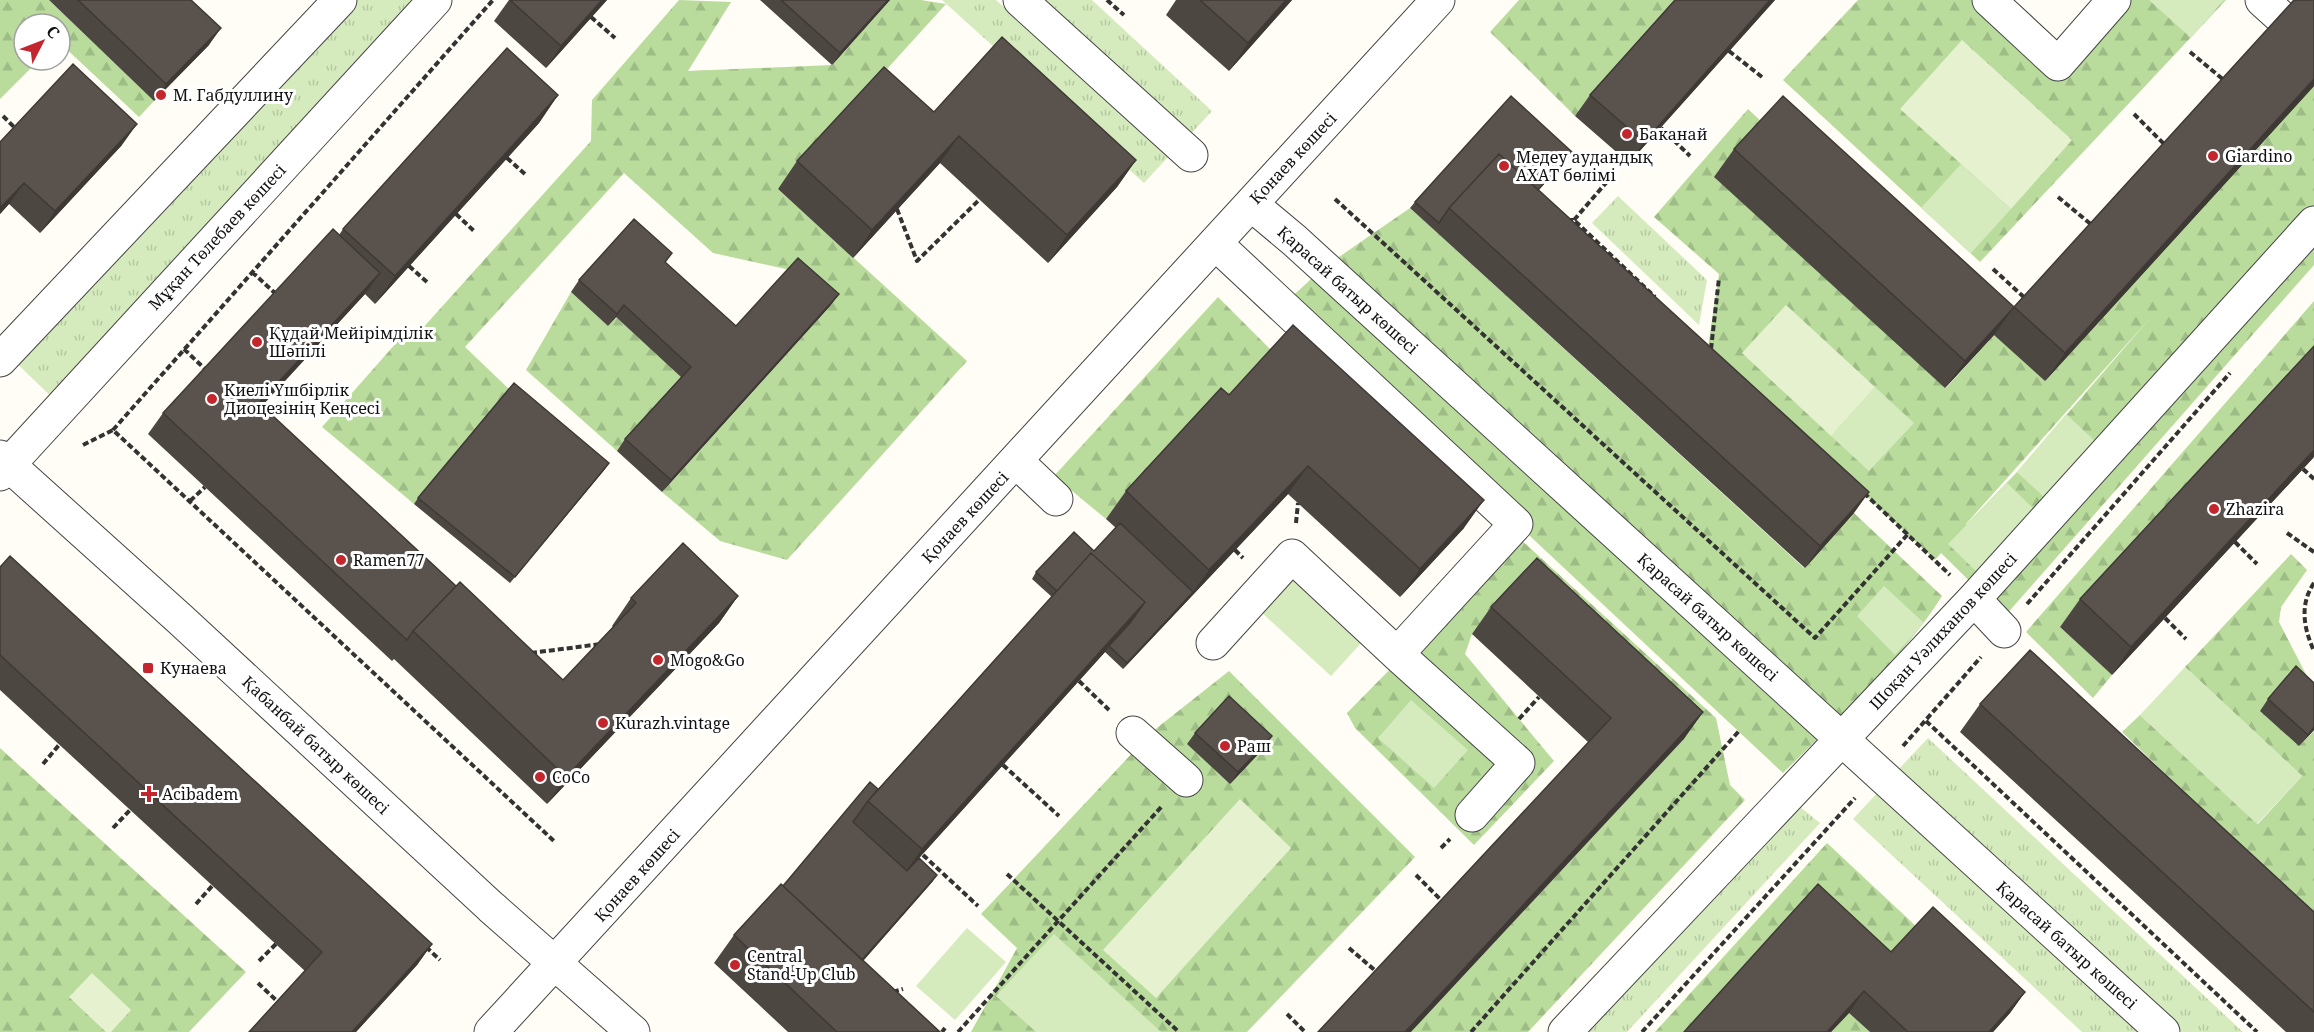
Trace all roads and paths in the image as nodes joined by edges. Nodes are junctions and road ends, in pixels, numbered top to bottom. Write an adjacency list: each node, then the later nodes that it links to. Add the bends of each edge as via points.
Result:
1 (340, 0): 50 (street)
2 (435, 0): 56 (street, Мұқан Төлебаев көшесі)
3 (493, 0): 41 (path)
4 (1020, 0): 21 (street)
5 (1107, 0): 9 (path)
6 (1438, 0): 29 (street, Қонаев көшесі)
7 (1989, 0): 8 (street, via 2058,64)
8 (2114, 0)
9 (1124, 15)
10 (591, 17): 11 (path)
11 (615, 38)
12 (1729, 51): 14 (path)
13 (2190, 52): 15 (path)
14 (1762, 78)
15 (2226, 82)
16 (2134, 114): 20 (path)
17 (3, 116): 19 (path)
18 (1661, 128): 22 (path)
19 (17, 129)
20 (2167, 146)
21 (1191, 154)
22 (1690, 156)
23 (507, 158): 24 (path)
24 (526, 175)
25 (1611, 177): 33 (path)
26 (2058, 196): 35 (path)
27 (1335, 199): 64 (path, via 1815,638)
28 (979, 200): 30 (path, via 917,261)
29 (1251, 204): 37 (street, Қонаев көшесі); 81 (street, Қарасай батыр көшесі)
30 (897, 209)
31 (456, 214): 36 (path)
32 (1563, 220): 33 (path)
33 (1574, 220): 39 (path)
34 (2314, 223): 69 (street, Шоқан Уәлиханов көшесі)
35 (2094, 226)
36 (474, 231)
37 (1215, 243): 55 (street, Қонаев көшесі); 77 (street, via 1515,524)
38 (409, 266): 44 (path)
39 (1624, 267): 42 (path); 47 (path)
40 (1993, 268): 46 (path)
41 (252, 272): 45 (path); 48 (path)
42 (1618, 274)
43 (1719, 278): 49 (path, via 1710,348)
44 (427, 282)
45 (277, 295)
46 (2027, 299)
47 (1663, 304)
48 (184, 349): 52 (path); 53 (path)
49 (1719, 356)
50 (0, 360)
51 (2236, 366): 71 (path)
52 (207, 370)
53 (113, 430): 54 (path); 62 (path)
54 (83, 445)
55 (1016, 461): 61 (street); 105 (street, Қонаев көшесі)
56 (3, 465): 105 (street, Қабанбай батыр көшесі, via 181,620)
57 (2303, 469): 58 (path)
58 (2314, 479)
59 (205, 488): 62 (path)
60 (1862, 491): 64 (path)
61 (1056, 499)
62 (190, 501): 91 (path)
63 (2287, 533): 66 (path)
64 (1908, 534): 69 (path)
65 (2235, 542): 67 (path)
66 (2314, 552)
67 (2258, 564)
68 (2314, 584): 75 (path, via 2303,604 2306,635)
69 (1974, 599): 71 (street); 81 (street, Шоқан Уәлиханов көшесі)
70 (2165, 618): 72 (path)
71 (2004, 631): 78 (path)
72 (2186, 639)
73 (605, 643): 76 (path)
74 (1214, 643): 77 (street, via 1292,556)
75 (2314, 651)
76 (521, 654)
77 (1397, 654): 88 (street, via 1518,763)
78 (1926, 721): 85 (path); 121 (path)
79 (1739, 731): 117 (path)
80 (1133, 733): 86 (street)
81 (1842, 739): 85 (street, Қарасай батыр көшесі); 118 (street, Шоқан Уәлиханов көшесі)
82 (59, 745): 83 (path)
83 (43, 764)
84 (1003, 765): 89 (path)
85 (1878, 773): 119 (path); 120 (street, Қарасай батыр көшесі)
86 (1186, 780): 99 (path)
87 (130, 810): 90 (path)
88 (1472, 815)
89 (1059, 816)
90 (113, 828)
91 (555, 842)
92 (923, 855): 98 (path)
93 (1007, 874): 99 (path)
94 (1416, 875): 96 (path)
95 (212, 886): 97 (path)
96 (1444, 903)
97 (196, 904)
98 (978, 906)
99 (1058, 921): 114 (path); 115 (path)
100 (276, 944): 104 (path)
101 (422, 944): 103 (path)
102 (1349, 948): 106 (path)
103 (440, 960)
104 (259, 961)
105 (554, 964): 112 (street, Қонаев көшесі); 113 (street, Қабанбай батыр көшесі)
106 (1378, 974)
107 (258, 983): 110 (path)
108 (903, 989): 109 (path)
109 (892, 992)
110 (280, 1003)
111 (1287, 1014): 116 (path)
112 (491, 1032)
113 (633, 1032)
114 (958, 1032)
115 (1179, 1032)
116 (1305, 1032)
117 (1471, 1032)
118 (1565, 1032)
119 (1642, 1032)
120 (2163, 1032)
121 (2258, 1032)

